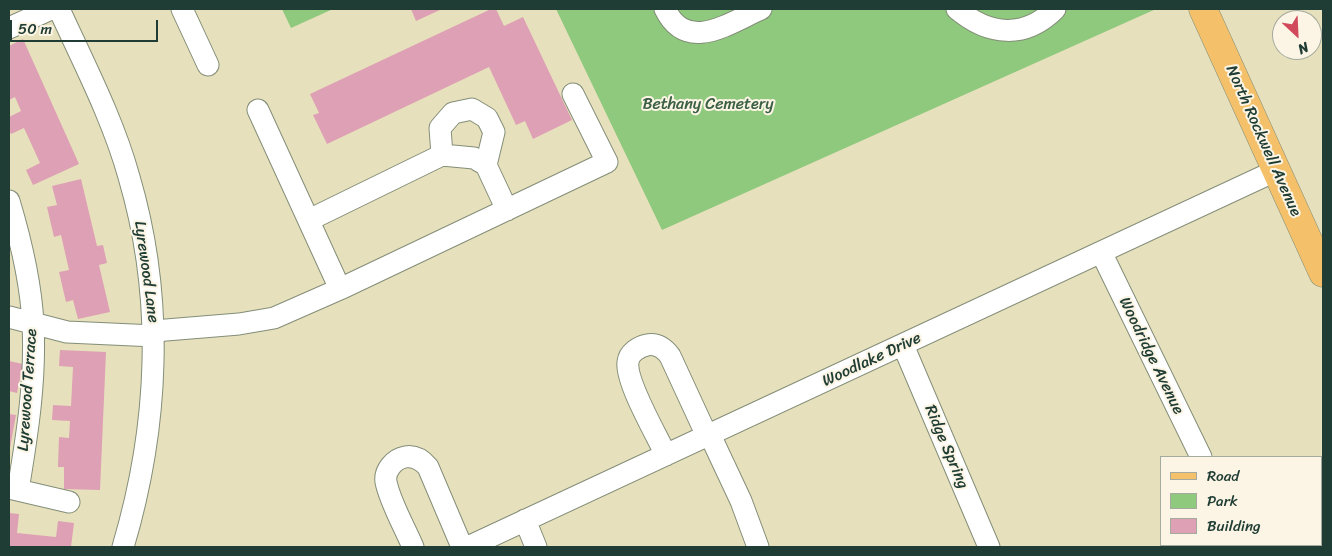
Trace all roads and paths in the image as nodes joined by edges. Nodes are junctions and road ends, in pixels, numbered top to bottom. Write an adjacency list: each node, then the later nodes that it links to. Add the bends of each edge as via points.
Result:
1 (51, 9): 9 (street)
2 (59, 9): 24 (street, Lyrewood Lane, via 106,114 129,176 146,248)
3 (182, 9): 10 (street)
4 (665, 9): 5 (street, via 680,29 693,34 710,32)
5 (761, 9)
6 (957, 9): 7 (street, via 982,26 1000,30 1033,26)
7 (1055, 9)
8 (1203, 9): 15 (main road, North Rockwell Avenue)
9 (9, 28)
10 (208, 65)
11 (573, 94): 17 (street, via 607,162)
12 (258, 110): 18 (street)
13 (442, 155): 14 (street, via 474,158); 14 (street, via 440,128 453,113 472,109 487,118 494,132); 18 (street)
14 (486, 165): 17 (street)
15 (1276, 171): 19 (street, Woodlake Drive); 20 (main road, North Rockwell Avenue)
16 (9, 201): 23 (street, Lyrewood Terrace, via 24,256)
17 (507, 210): 21 (street)
18 (308, 220): 21 (street)
19 (1102, 254): 25 (street, Woodlake Drive); 28 (street, Woodridge Avenue)
20 (1323, 273)
21 (340, 289): 24 (street, via 274,318)
22 (9, 317): 23 (street)
23 (33, 324): 24 (street, via 67,332); 29 (street, Lyrewood Terrace, via 29,425)
24 (154, 333): 32 (street, Lyrewood Lane, via 154,385 149,433 138,495)
25 (903, 346): 26 (street, Woodlake Drive); 38 (street, Ridge Spring)
26 (709, 436): 27 (street, Woodlake Drive); 27 (street, via 670,356 657,346 640,347 628,360 629,377); 37 (street, via 741,501)
27 (666, 455): 31 (street, Woodlake Drive)
28 (1201, 456)
29 (13, 489): 30 (street)
30 (69, 502)
31 (525, 520): 35 (street, Woodlake Drive); 36 (street)
32 (123, 547)
33 (413, 547): 34 (street, via 385,481 389,468 407,456 422,460 428,467)
34 (462, 547)
35 (468, 547)
36 (536, 547)
37 (758, 547)
38 (989, 547)

